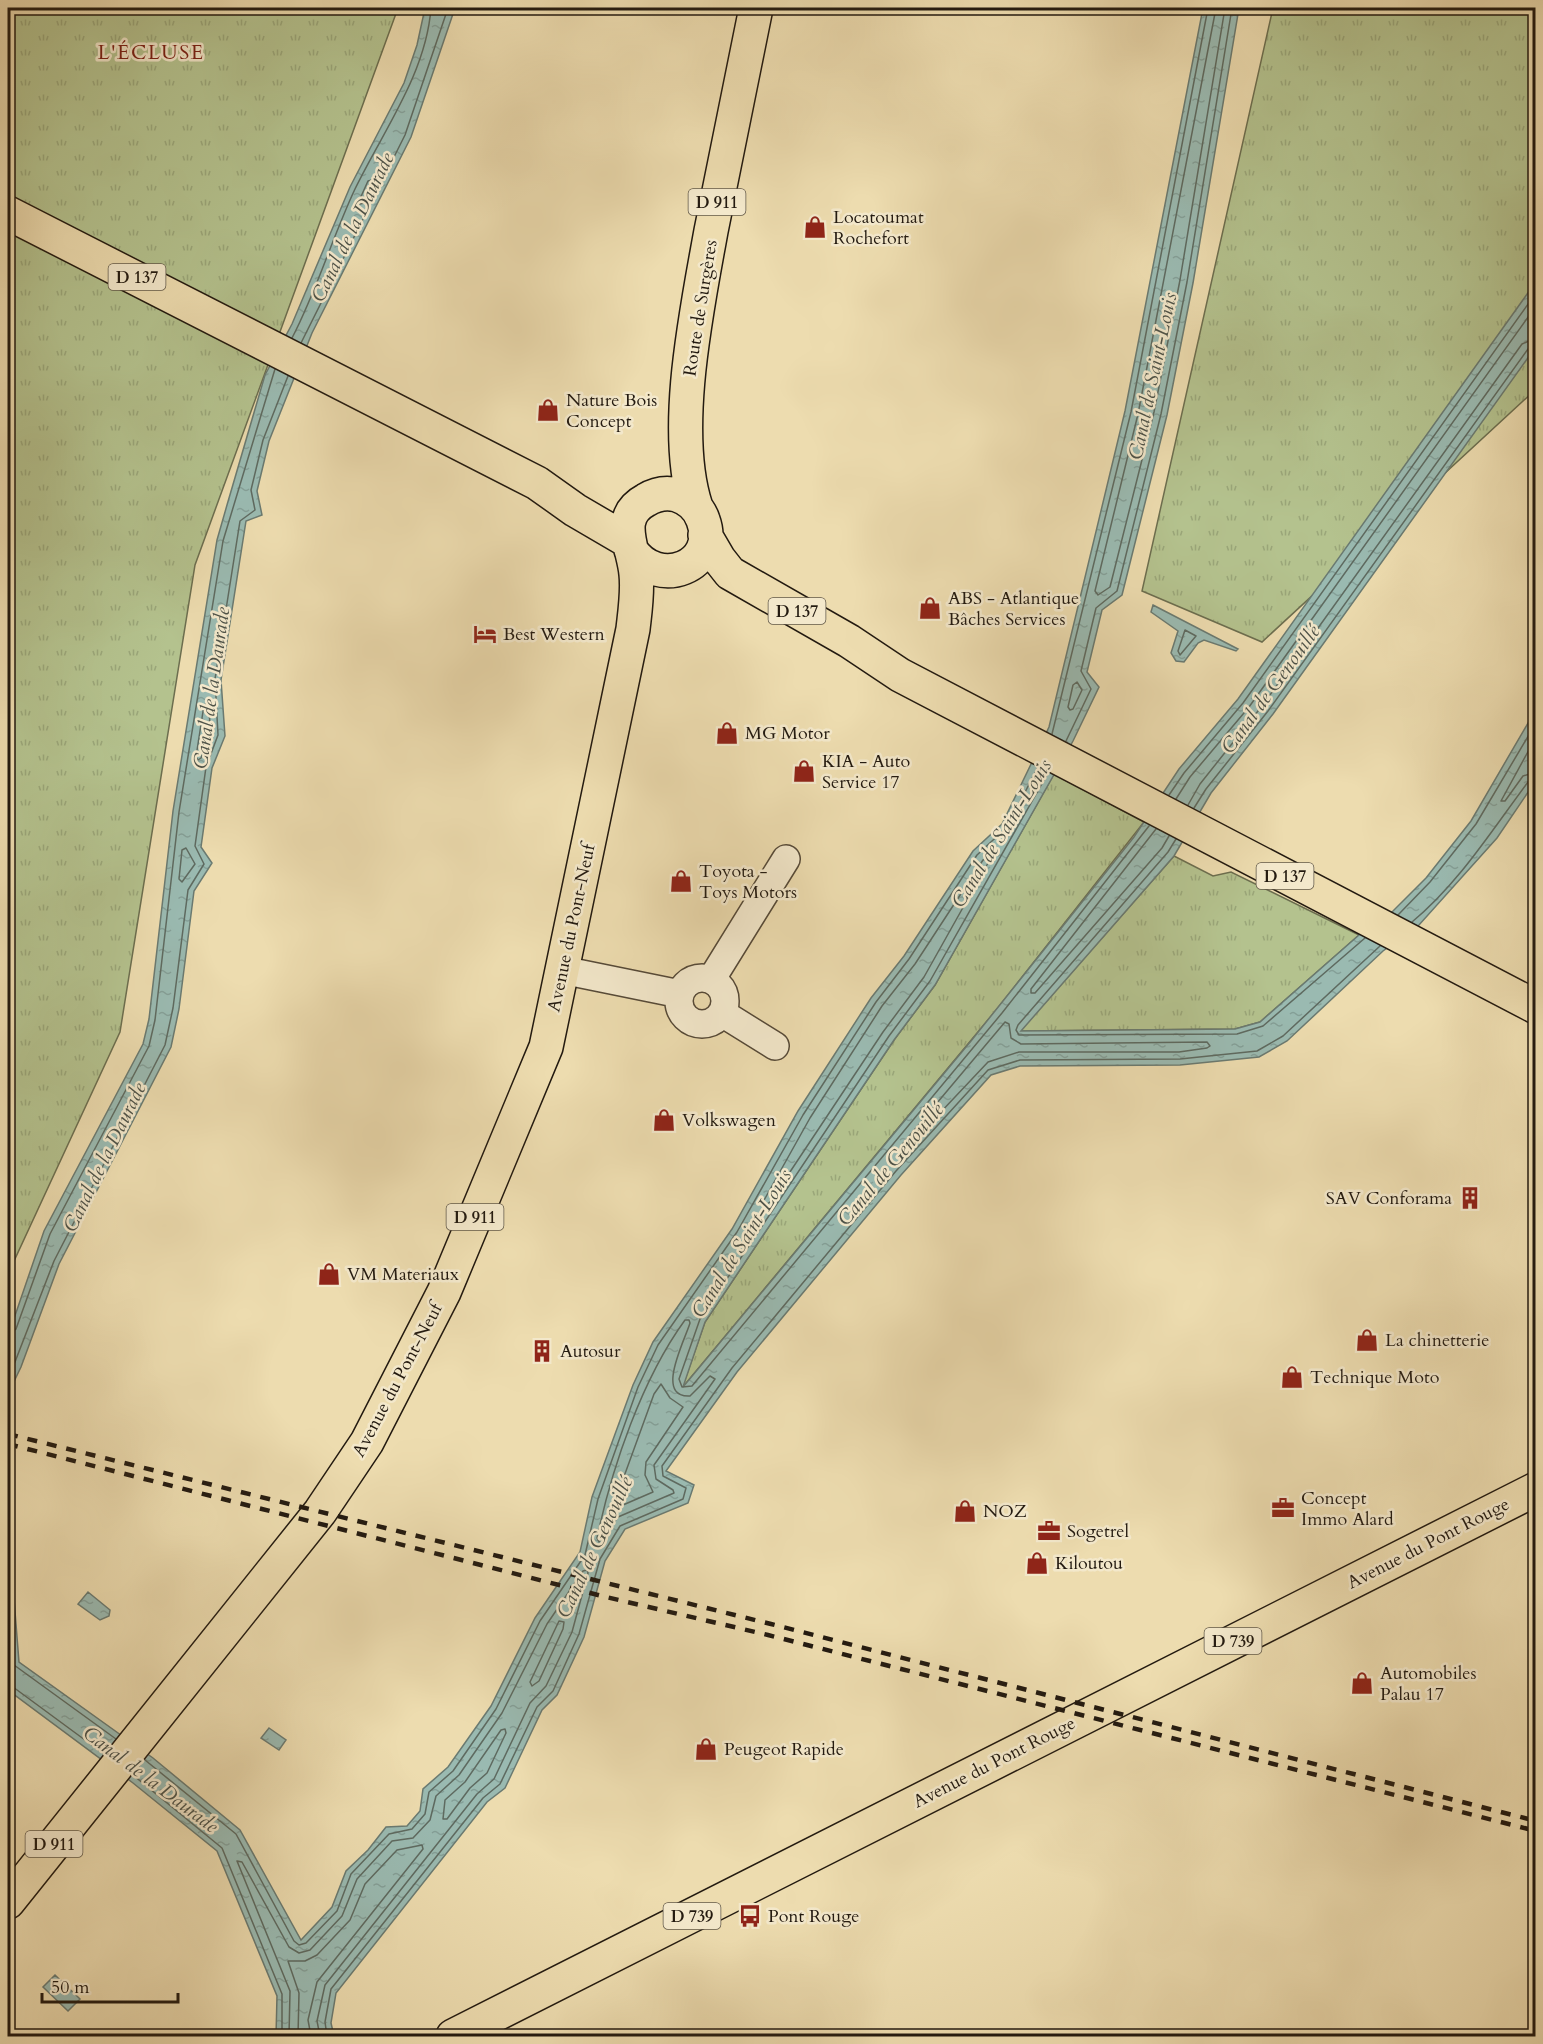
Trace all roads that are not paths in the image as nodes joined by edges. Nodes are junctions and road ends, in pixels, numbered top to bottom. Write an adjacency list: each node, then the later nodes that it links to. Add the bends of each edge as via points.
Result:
1 (756, 8): 3 (main road, Route de Surgères / D 911, via 699,297)
2 (8, 213): 4 (main road, D 137)
3 (687, 398): 5 (main road, D 911, via 668,460); 6 (main road, D 911, via 690,489)
4 (537, 483): 5 (main road, D 137, via 596,500); 7 (main road, D 137)
5 (648, 499): 6 (main road, via 676,495); 7 (main road, via 629,519)
6 (701, 521): 8 (main road, via 699,555); 10 (main road, D 137, via 730,573 849,640)
7 (629, 545): 8 (main road, via 647,567); 9 (main road, D 911, via 636,572)
8 (676, 570): 9 (main road, D 911); 10 (main road, D 137, via 824,651)
9 (633, 629): 12 (main road, Avenue du Pont-Neuf / D 911)
10 (900, 675): 15 (main road, D 137)
11 (786, 859): 13 (street)
12 (562, 970): 14 (street); 19 (main road, Avenue du Pont-Neuf / D 911, via 546,1047 444,1292 367,1442 313,1522)
13 (711, 980): 14 (street, via 689,982); 16 (street, via 723,990)
14 (680, 994): 16 (street, via 680,1009 689,1021 704,1025)
15 (1536, 1007)
16 (722, 1013): 17 (street)
17 (775, 1046)
18 (1536, 1489): 20 (main road, Avenue du Pont Rouge / D 739)
19 (8, 1902)
20 (453, 2037)

